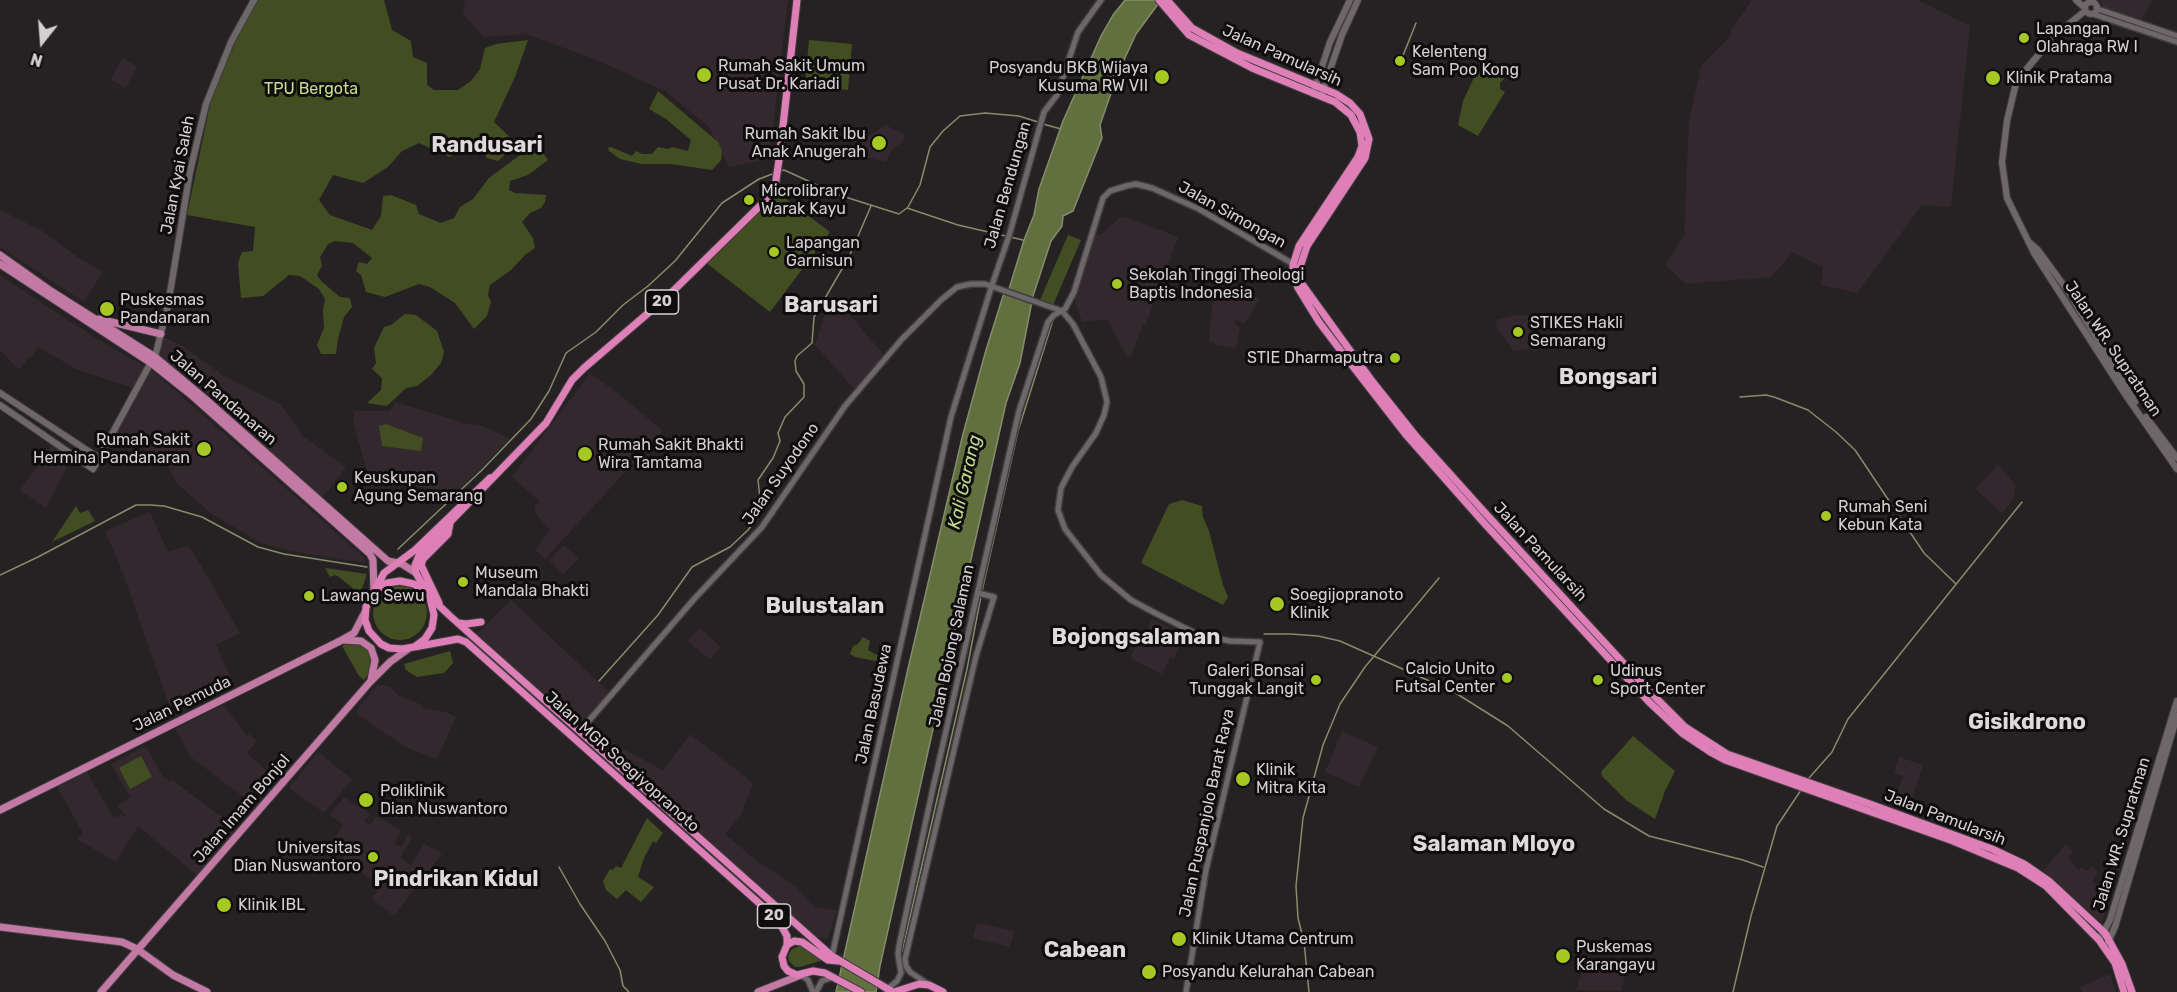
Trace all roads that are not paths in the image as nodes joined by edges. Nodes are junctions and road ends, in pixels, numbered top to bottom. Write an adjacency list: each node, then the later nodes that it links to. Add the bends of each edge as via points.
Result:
1 (254, 0): 23 (main road, Jalan Kyai Saleh, via 231,42 206,104)
2 (797, 0): 30 (highway, 20, via 774,190 667,297 584,368 546,423)
3 (1101, 0): 20 (street, Jalan Bendungan, via 1078,32 1058,95 1044,112)
4 (1159, 0): 11 (highway)
5 (1167, 0): 11 (highway)
6 (1350, 0): 14 (main road)
7 (1358, 0): 15 (main road)
8 (2076, 0): 9 (main road)
9 (2085, 9): 10 (main road); 10 (main road, via 2090,1 2096,4); 16 (main road, Jalan WR. Supratman, via 2043,48 2020,77 2012,96 2002,171 2007,198)
10 (2095, 11): 12 (street); 13 (street)
11 (1173, 13): 14 (highway, Jalan Pamularsih, via 1186,33)
12 (2177, 36)
13 (2177, 42)
14 (1314, 90): 15 (highway, Jalan Pamularsih)
15 (1322, 93): 19 (highway, Jalan Pamularsih, via 1347,110 1363,141 1358,157 1299,246)
16 (2030, 243): 28 (main road, Jalan WR. Supratman, via 2068,291 2131,396); 29 (main road, Jalan WR. Supratman, via 2127,398)
17 (0, 255): 22 (main road, Jalan Pandanaran)
18 (0, 264): 24 (main road, Jalan Pandanaran)
19 (1296, 266): 21 (street, Jalan Simongan, via 1189,204 1152,188 1131,185 1110,191 1103,198 1074,292); 52 (highway, Jalan Pamularsih, via 1293,277 1298,288 1407,436 1682,733 1712,753 1811,787 2018,868 2046,886)
20 (992, 285): 21 (street); 47 (street, Jalan Suyodono, via 957,287 915,326 845,406 762,527); 55 (street, Jalan Basudewa, via 951,417)
21 (1062, 312): 35 (street, Jalan Bojong Salaman, via 1048,322 1028,381); 66 (street, Jalan Puspanjolo Barat Raya, via 1073,324 1101,376 1107,402 1099,427 1061,488 1058,510 1065,529 1101,575 1131,600 1199,635 1260,642 1208,861)
22 (94, 318): 23 (main road); 24 (main road, Jalan Pandanaran)
23 (161, 334): 24 (main road, Jalan Kyai Saleh)
24 (153, 360): 27 (main road, Jalan Kyai Saleh); 32 (main road, Jalan Pandanaran, via 210,403 388,561); 34 (main road, Jalan Pandanaran, via 370,554)
25 (0, 393): 27 (main road)
26 (0, 405): 27 (main road, Jalan Kyai Saleh, via 93,469)
27 (99, 458)
28 (2177, 458)
29 (2177, 469)
30 (494, 474): 31 (highway, 20); 32 (highway, 20, via 415,550)
31 (450, 523): 33 (highway, 20, via 417,557); 38 (highway, via 448,534 420,565)
32 (396, 563): 33 (main road, Jalan Pandanaran); 34 (highway, 20, via 384,573)
33 (416, 573): 36 (highway, 20)
34 (374, 592): 36 (highway, 20, via 387,583 400,581 414,584); 37 (highway, 20)
35 (979, 593): 45 (street, Jalan Bojong Salaman); 45 (street, via 993,597)
36 (429, 596): 38 (highway, 20); 42 (highway, 20, via 434,615 432,628 425,639)
37 (365, 612): 41 (main road, Jalan Pemuda, via 354,633); 42 (highway, 20, via 374,638 389,648)
38 (450, 616): 40 (highway, 20)
39 (481, 622): 40 (highway)
40 (458, 623): 47 (highway, Jalan MGR Soegiyopranoto / 20)
41 (340, 641): 43 (main road, via 357,640 371,648 375,660); 48 (main road, Jalan Pemuda)
42 (411, 648): 43 (main road, Jalan Imam Bonjol); 53 (highway, Jalan MGR Soegiyopranoto / 20, via 458,639 466,642 778,920)
43 (370, 682): 54 (main road, Jalan Imam Bonjol)
44 (2177, 700): 52 (main road, Jalan WR. Supratman)
45 (960, 705): 49 (street, Jalan Bojong Salaman); 50 (street)
46 (2177, 716): 52 (main road, Jalan WR. Supratman, via 2115,927)
47 (580, 731): 55 (highway, Jalan MGR Soegiyopranoto / 20)
48 (0, 810)
49 (917, 866): 50 (street); 59 (street, Jalan Bojong Salaman, via 898,954 901,974)
50 (926, 869): 58 (street, via 905,958 910,972)
51 (0, 927): 54 (main road, via 122,942)
52 (2105, 939): 67 (highway, Jalan Pamularsih); 68 (highway, Jalan Pamularsih, via 2122,964)
53 (788, 945): 55 (highway, Jalan MGR Soegiyopranoto / 20, via 802,942 828,960); 56 (highway, Jalan MGR Soegiyopranoto / 20, via 782,957 784,966)
54 (137, 949): 60 (main road, Jalan Imam Bonjol); 61 (main road, via 166,971)
55 (836, 960): 59 (highway, Jalan MGR Soegiyopranoto / 20)
56 (801, 975): 57 (highway, via 813,971); 62 (main road); 63 (street)
57 (834, 977): 63 (street, via 822,981); 64 (highway)
58 (929, 985): 59 (highway); 65 (highway)
59 (891, 991)
60 (101, 992)
61 (207, 992)
62 (758, 992)
63 (815, 992)
64 (861, 992)
65 (943, 992)
66 (1186, 992)
67 (2124, 992)
68 (2132, 992)

